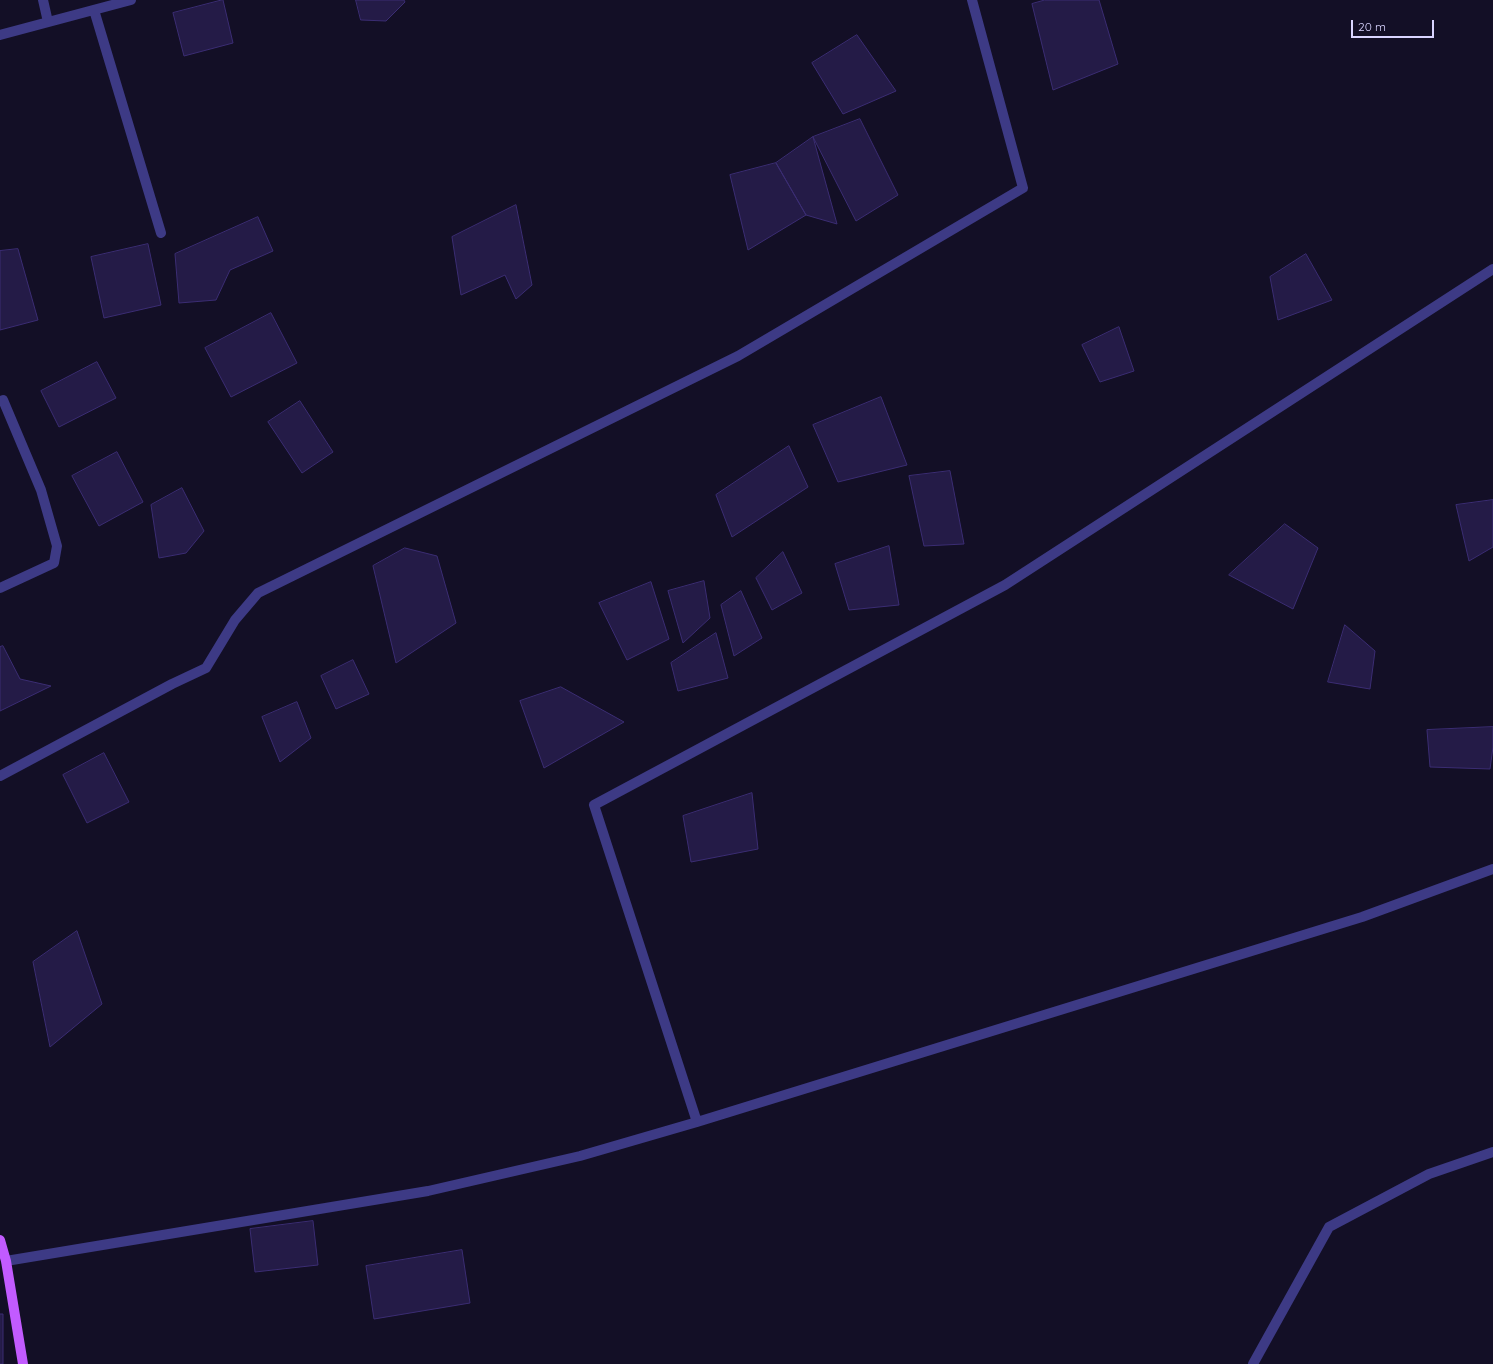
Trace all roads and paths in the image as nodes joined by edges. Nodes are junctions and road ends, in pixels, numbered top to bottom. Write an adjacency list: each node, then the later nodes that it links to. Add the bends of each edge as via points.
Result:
1 (43, 0): 5 (street)
2 (131, 0): 4 (street)
3 (972, 0): 11 (street, via 1023,188 738,356 258,592 235,620 206,668)
4 (94, 10): 5 (street); 7 (street)
5 (48, 22): 6 (street)
6 (0, 35)
7 (161, 233)
8 (1493, 269): 13 (street, via 1005,585 594,805)
9 (3, 400): 10 (street, via 41,490 58,546 54,563)
10 (0, 588)
11 (0, 776)
12 (1493, 869): 13 (street, via 1362,917)
13 (697, 1122): 16 (street, via 580,1156 428,1191)
14 (1493, 1152): 18 (street, via 1429,1174 1329,1227)
15 (0, 1240): 16 (main road)
16 (6, 1261): 17 (main road)
17 (23, 1364)
18 (1252, 1364)

